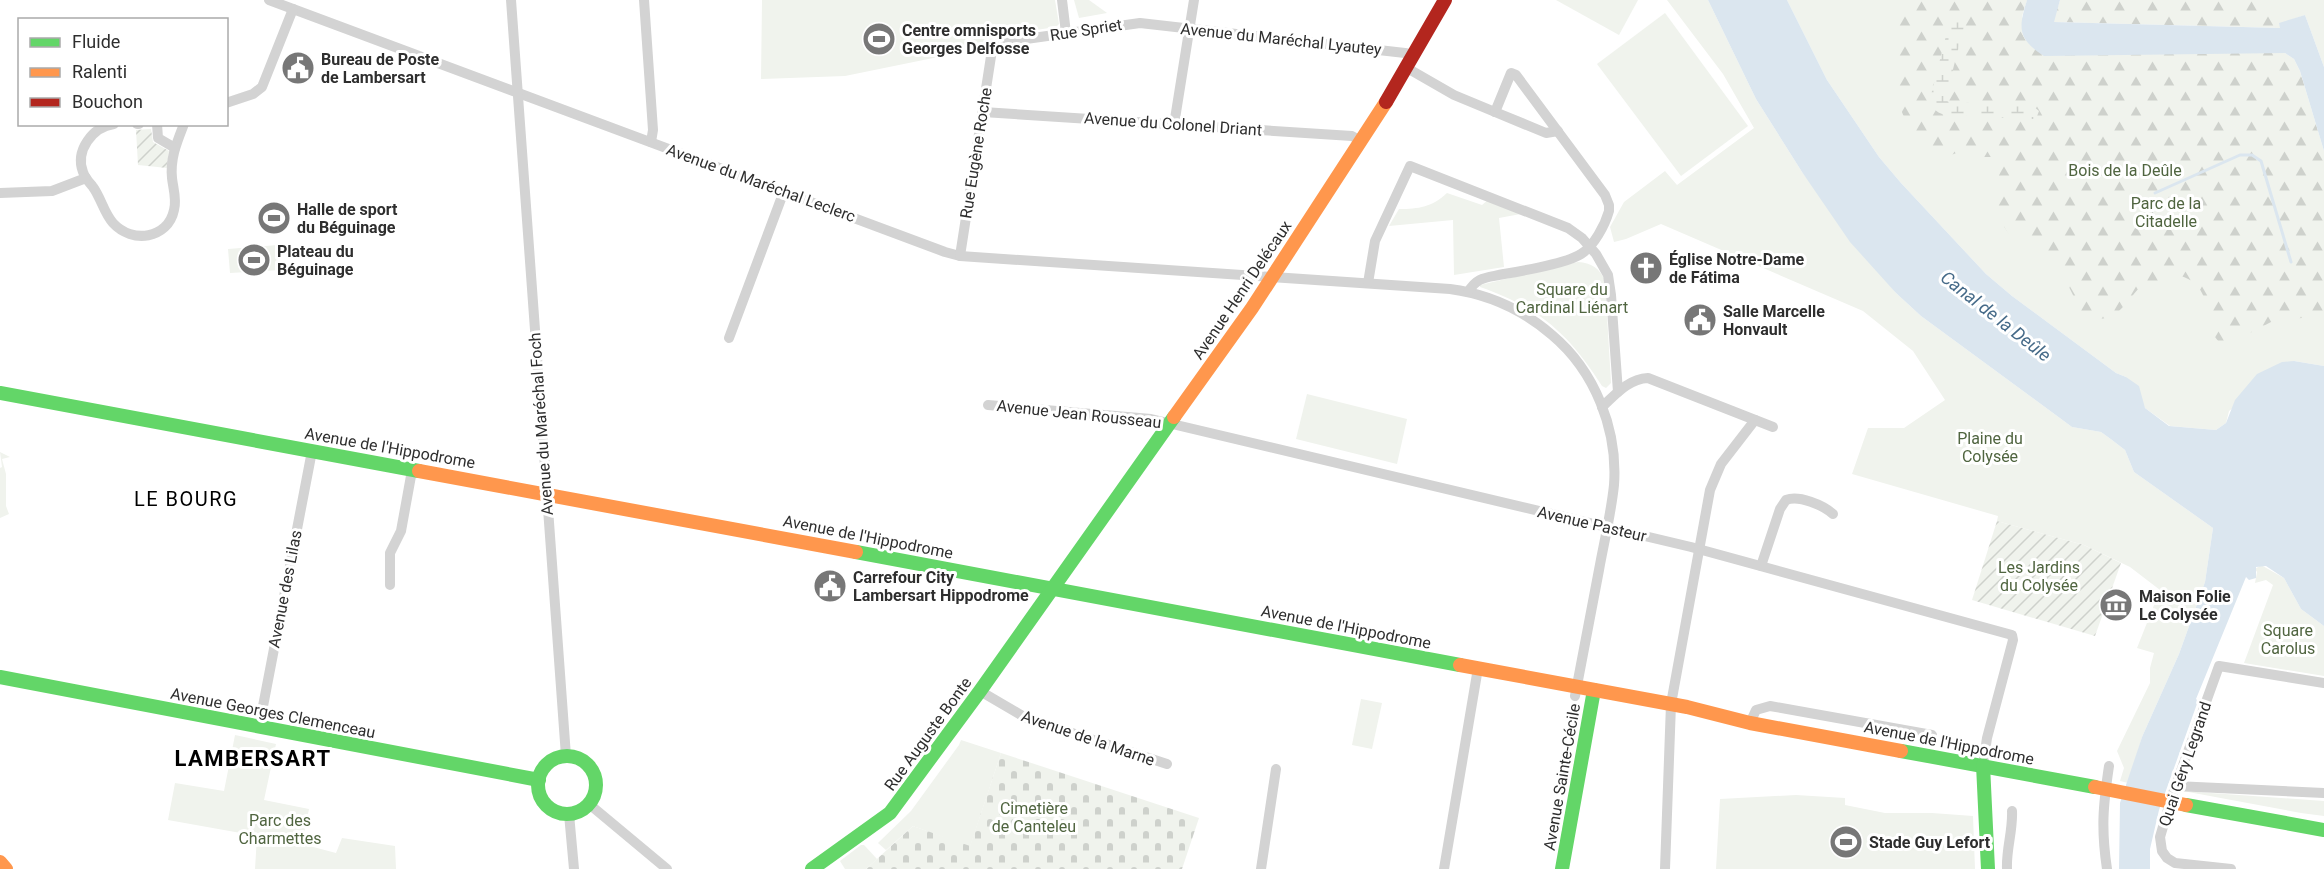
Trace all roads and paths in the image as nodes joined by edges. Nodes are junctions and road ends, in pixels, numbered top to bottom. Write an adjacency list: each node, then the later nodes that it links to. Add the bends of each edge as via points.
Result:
1 (269, 0): 7 (street, Avenue du Maréchal Leclerc)
2 (511, 0): 14 (street, Avenue du Maréchal Foch)
3 (644, 0): 24 (street)
4 (1062, 0): 10 (street)
5 (1194, 0): 9 (street)
6 (1445, 0): 12 (main road, Avenue Henri Delécaux)
7 (293, 9): 14 (street, Avenue du Maréchal Leclerc); 15 (street, via 262,87)
8 (1147, 24): 9 (street, Avenue du Maréchal Lyautey); 10 (street, Rue Spriet, via 1128,23)
9 (1190, 28): 12 (street, Avenue du Maréchal Lyautey); 18 (street)
10 (1066, 33): 11 (street, Rue Spriet, via 999,43)
11 (992, 50): 16 (street, Rue Eugène Roche)
12 (1414, 56): 13 (main road, Avenue Henri Delécaux)
13 (1407, 68): 17 (street, via 1454,95); 23 (main road, Avenue Henri Delécaux)
14 (517, 91): 24 (street, Avenue du Maréchal Leclerc); 45 (street, Avenue du Maréchal Foch)
15 (228, 102)
16 (983, 112): 18 (street, Avenue du Colonel Driant); 30 (street, Rue Eugène Roche)
17 (1495, 112): 22 (street, via 1546,133); 22 (street, via 1511,73)
18 (1174, 124): 23 (street, Avenue du Colonel Driant, via 1352,136)
19 (109, 126): 26 (street, via 97,131 85,145 81,162)
20 (157, 126): 25 (street, via 158,138)
21 (183, 126): 25 (street)
22 (1558, 130): 29 (street, via 1609,205)
23 (1361, 141): 31 (main road, Avenue Henri Delécaux)
24 (651, 142): 27 (street, Avenue du Maréchal Leclerc)
25 (175, 148): 26 (street, via 174,210 165,228 155,234 136,236 119,229)
26 (86, 178): 28 (street, via 52,191)
27 (784, 191): 30 (street, Avenue du Maréchal Leclerc); 34 (street)
28 (0, 193)
29 (1590, 247): 32 (street, via 1569,228 1410,166 1375,241); 33 (street, via 1575,257 1480,279); 35 (street, via 1610,282)
30 (960, 256): 31 (street, Avenue du Maréchal Leclerc)
31 (1273, 277): 32 (street, Avenue du Maréchal Leclerc); 41 (main road, Avenue Henri Delécaux)
32 (1368, 283): 33 (street, Avenue du Maréchal Leclerc)
33 (1468, 292): 39 (street, Avenue du Maréchal Leclerc, via 1510,307 1548,331 1576,360)
34 (729, 338)
35 (1618, 392): 39 (street); 40 (street, via 1632,382 1648,378)
36 (0, 393): 43 (main road, Avenue de l'Hippodrome)
37 (0, 399): 43 (main road, Avenue de l'Hippodrome)
38 (988, 405): 41 (street, Avenue Jean Rousseau)
39 (1602, 407): 47 (street, Avenue du Maréchal Leclerc, via 1614,466)
40 (1755, 420): 42 (street); 48 (street, via 1714,477)
41 (1170, 423): 47 (street, Avenue Pasteur); 51 (main road, Avenue Henri Delécaux)
42 (1773, 427)
43 (311, 454): 44 (main road, Avenue de l'Hippodrome); 45 (main road, Avenue de l'Hippodrome); 60 (street, Avenue des Lilas)
44 (411, 476): 45 (main road, Avenue de l'Hippodrome); 50 (street, via 401,531 390,553)
45 (546, 498): 51 (main road, Avenue de l'Hippodrome); 62 (street, Avenue du Maréchal Foch)
46 (1833, 514): 49 (street, via 1796,498 1786,500)
47 (1606, 527): 48 (street, Avenue Pasteur); 56 (street, Avenue du Maréchal Leclerc)
48 (1699, 549): 49 (street, Avenue Pasteur); 58 (street)
49 (1761, 566): 64 (street, Avenue Pasteur, via 2012,635)
50 (390, 585)
51 (1049, 591): 52 (main road, Avenue de l'Hippodrome); 55 (main road, Rue Auguste Bonte)
52 (1477, 672): 56 (main road, Avenue de l'Hippodrome); 82 (street)
53 (0, 677): 60 (main road, Avenue Georges Clemenceau)
54 (2324, 682): 68 (street, Quai Géry Legrand, via 2219,666)
55 (980, 691): 63 (street, Avenue de la Marne, via 1026,718); 80 (main road, Rue Auguste Bonte, via 890,813)
56 (1576, 691): 57 (main road, Avenue de l'Hippodrome)
57 (1593, 694): 58 (main road, Avenue de l'Hippodrome); 83 (main road, Avenue Sainte-Cécile)
58 (1671, 709): 59 (main road, Avenue de l'Hippodrome, via 1702,718); 84 (street)
59 (1750, 723): 61 (street, Avenue de l'Hippodrome, via 1756,710 1770,706); 64 (main road, Avenue de l'Hippodrome)
60 (259, 727): 67 (main road, Avenue Georges Clemenceau)
61 (1932, 735)
62 (566, 756): 67 (main road, via 547,765); 70 (main road, via 583,761 593,772 596,790)
63 (1167, 764)
64 (1983, 765): 73 (main road, Avenue de l'Hippodrome, bridge); 85 (main road)
65 (2109, 766): 87 (street, via 2102,810)
66 (1276, 769): 81 (street)
67 (539, 780): 72 (main road, via 545,803 554,811)
68 (2175, 786): 69 (street); 88 (street, Quai Géry Legrand, via 2160,843 2162,851 2178,864)
69 (2324, 793)
70 (589, 804): 72 (main road); 79 (street)
71 (2012, 811): 86 (street)
72 (569, 814): 78 (street)
73 (2299, 825): 74 (main road); 75 (main road)
74 (2324, 825)
75 (2324, 830)
76 (0, 862): 77 (main road)
77 (6, 869)
78 (574, 869)
79 (667, 869)
80 (812, 869)
81 (1261, 869)
82 (1444, 869)
83 (1562, 869)
84 (1665, 869)
85 (1988, 869)
86 (2007, 869)
87 (2107, 869)
88 (2231, 869)

